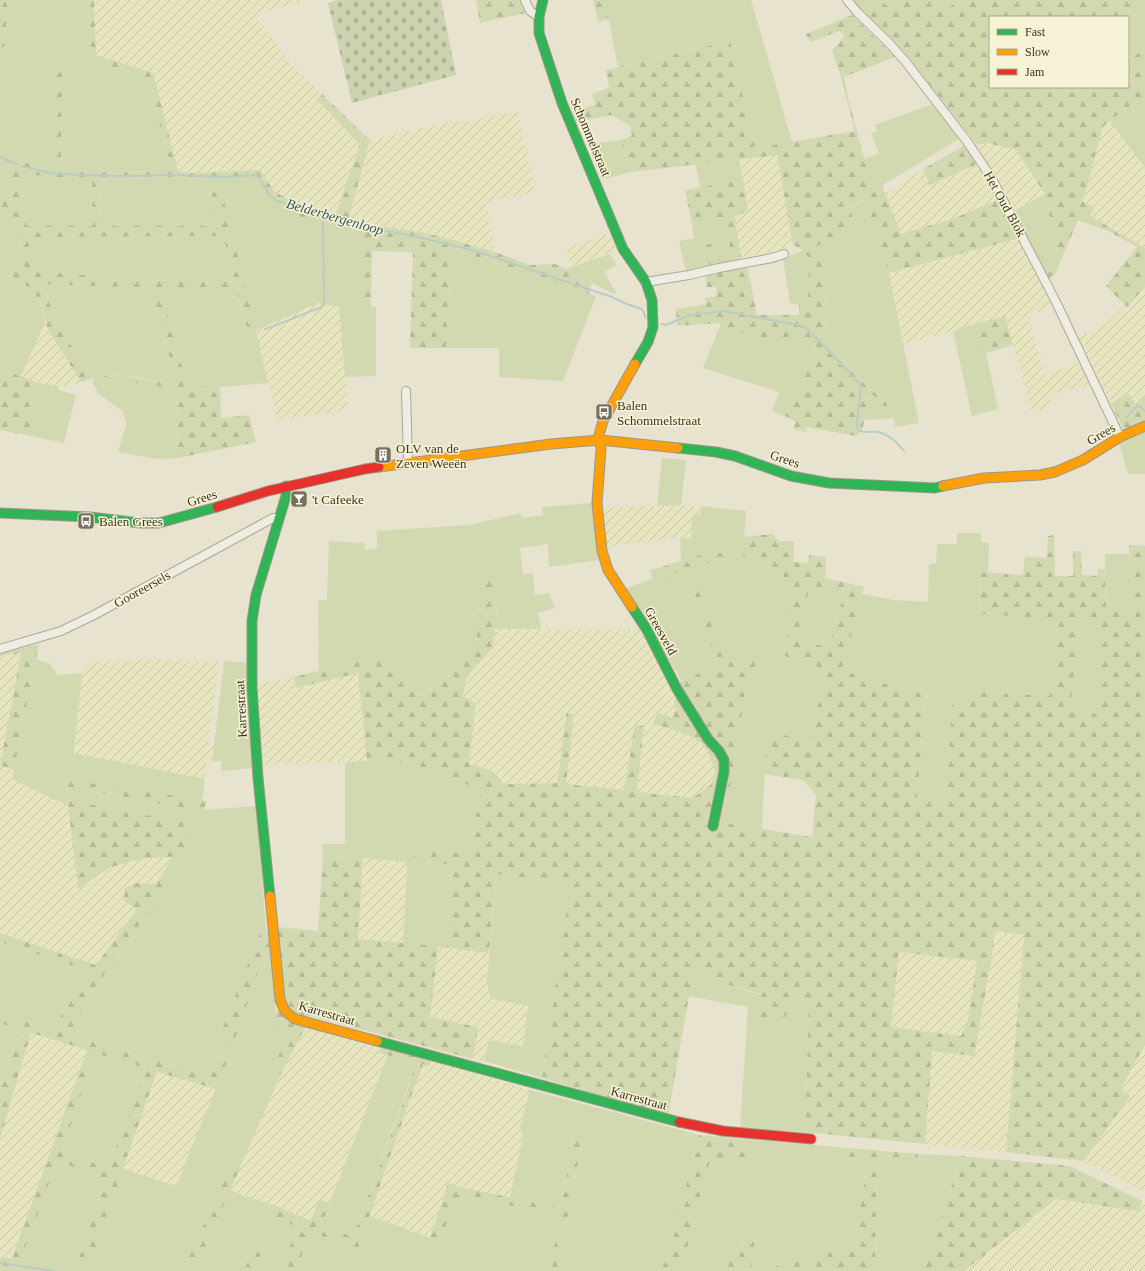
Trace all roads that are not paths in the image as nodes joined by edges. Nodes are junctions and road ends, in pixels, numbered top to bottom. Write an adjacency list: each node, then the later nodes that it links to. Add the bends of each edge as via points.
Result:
1 (525, 0): 4 (street, via 530,11)
2 (543, 0): 4 (street, Schommelstraat)
3 (847, 0): 9 (street, Het Oud Blok, via 905,61 991,177 1056,302)
4 (539, 17): 6 (street, Schommelstraat, via 539,33 562,103 623,249)
5 (784, 254): 6 (street)
6 (646, 282): 10 (street, Schommelstraat, via 652,300 653,328 648,342 602,421)
7 (406, 391): 11 (street)
8 (1145, 426): 9 (street, Grees)
9 (1120, 437): 10 (street, Grees, via 1083,460 1055,472 984,478 935,488 829,484 792,476 716,452)
10 (600, 440): 11 (street, Grees); 16 (street, Greesveld, via 597,515 604,560 612,578 647,630 677,689 724,760)
11 (408, 463): 12 (street, Grees)
12 (286, 486): 13 (street, Grees, via 159,523); 14 (street, Karrestraat, via 286,496)
13 (0, 513)
14 (279, 518): 15 (street, Gooreersels, via 273,518 61,631); 17 (street, Karrestraat, via 256,595 252,621 252,687 274,953 280,1000 287,1015 693,1125)
15 (0, 649)
16 (713, 826)
17 (811, 1139)

